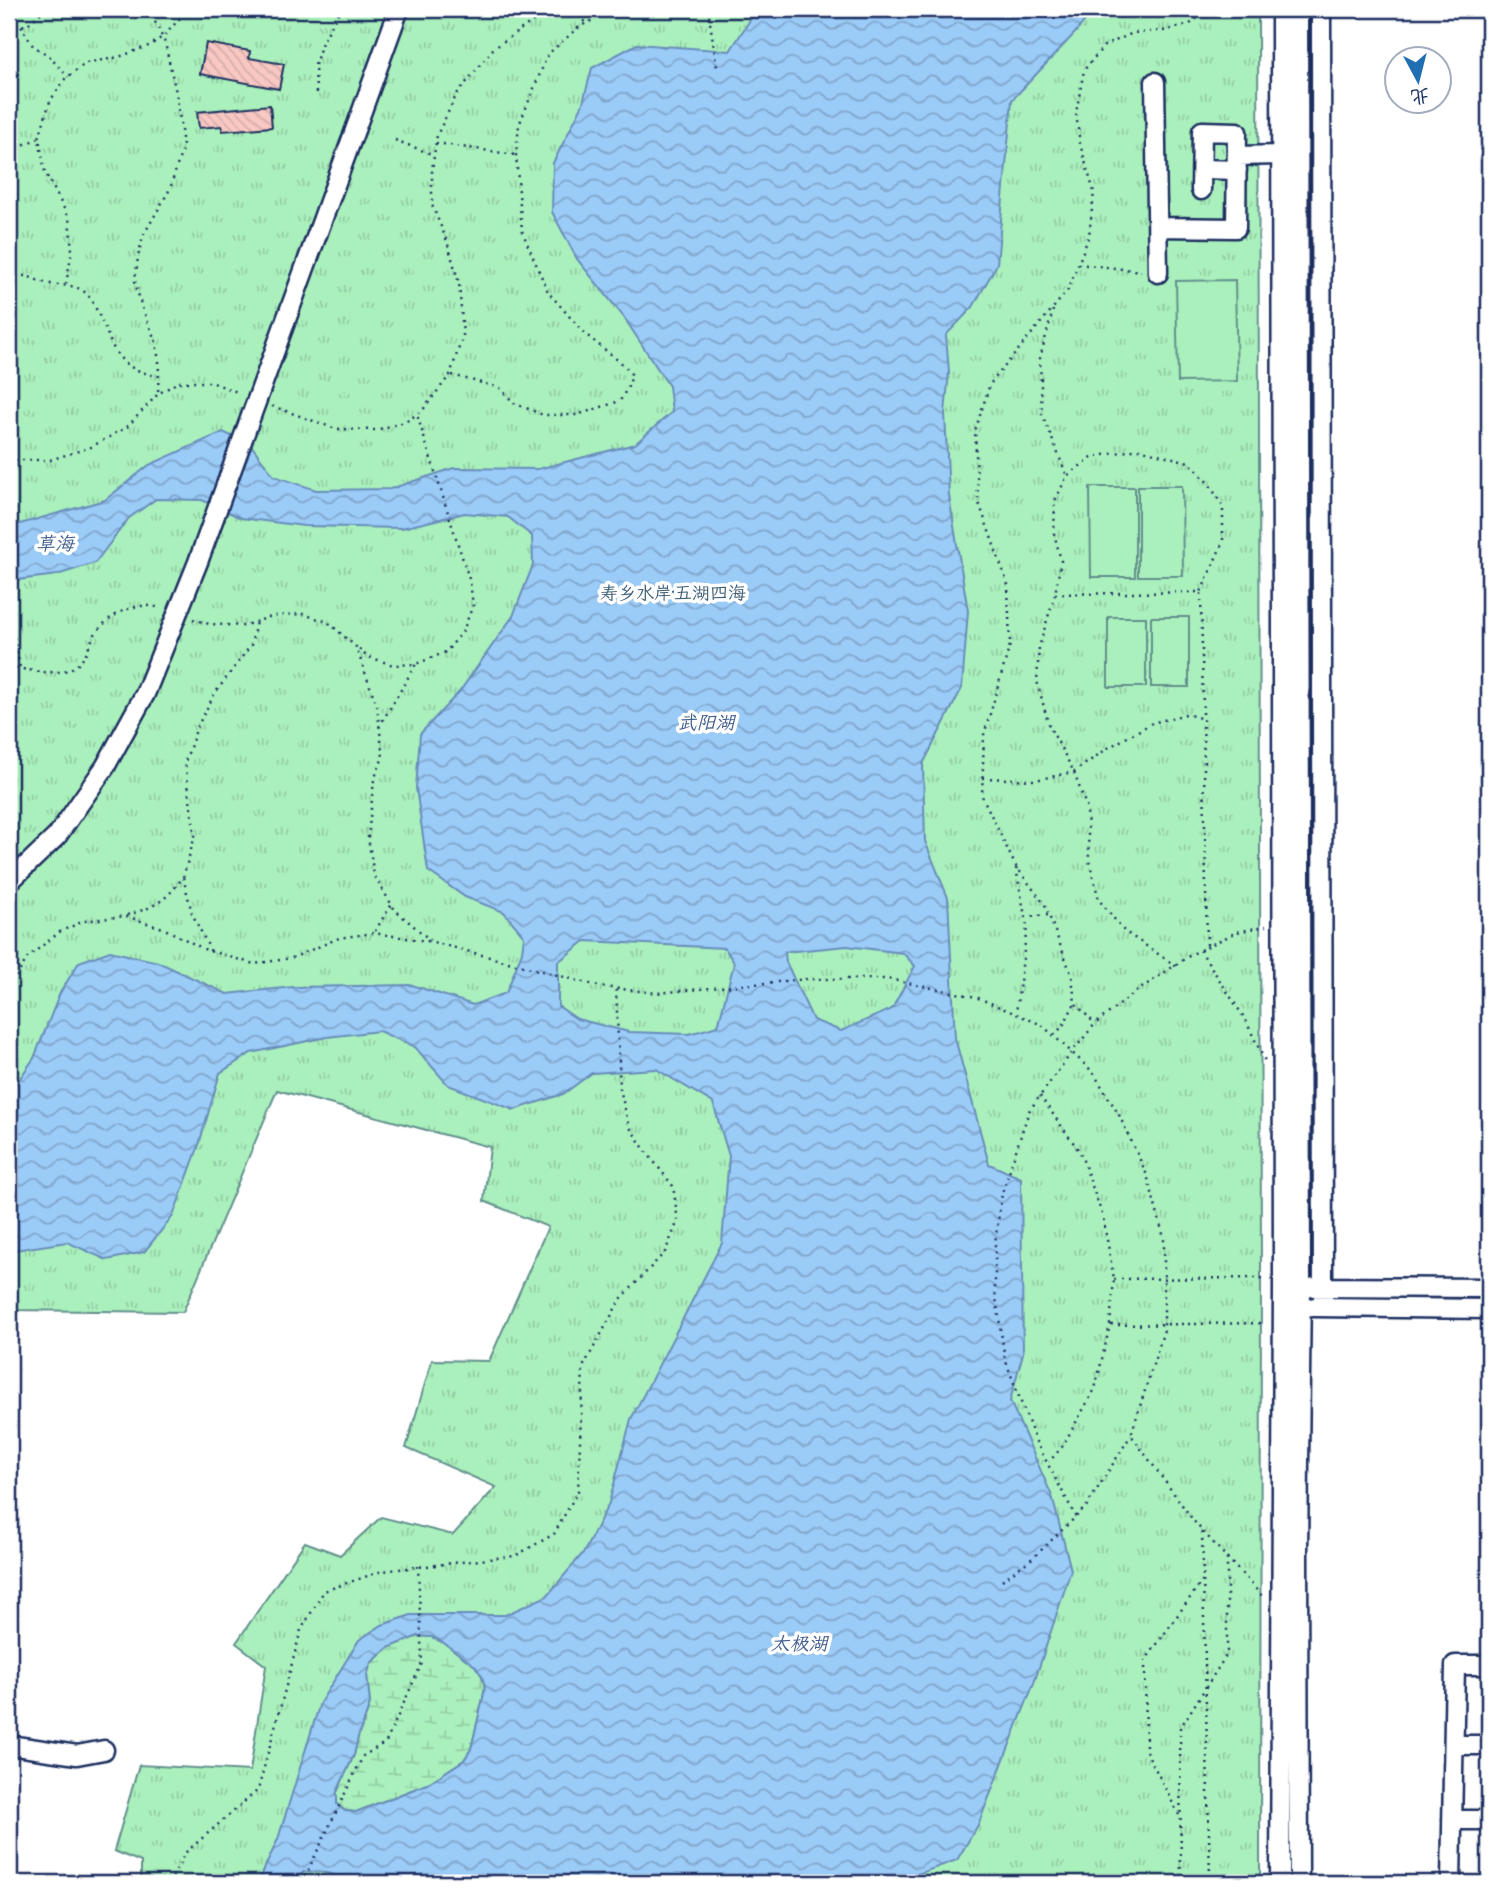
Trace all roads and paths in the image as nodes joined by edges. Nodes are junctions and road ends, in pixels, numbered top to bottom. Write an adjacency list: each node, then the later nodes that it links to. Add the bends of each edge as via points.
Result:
1 (45, 9): 15 (path)
2 (149, 9): 17 (path)
3 (188, 9): 17 (path)
4 (341, 9): 21 (path, via 315,65)
5 (399, 9): 41 (street)
6 (550, 9): 24 (path, via 493,49 475,69 457,94)
7 (575, 9): 14 (path)
8 (630, 9): 14 (path)
9 (708, 9): 18 (path)
10 (1209, 9): 33 (path, via 1190,24 1133,33 1104,46 1084,70 1076,113 1094,192 1089,236)
11 (1281, 9): 27 (street)
12 (1298, 9): 83 (street)
13 (1321, 9): 84 (street)
14 (586, 24): 26 (path, via 548,54 519,125)
15 (21, 26): 16 (path); 19 (path, via 33,46)
16 (9, 30)
17 (162, 37): 19 (path, via 119,57 86,63); 39 (path, via 183,146 170,189 143,236 135,281 156,342)
18 (717, 68)
19 (68, 77): 22 (path, via 50,101)
20 (1156, 82): 32 (street)
21 (316, 93)
22 (39, 138): 28 (path, via 16,148); 36 (path, via 45,172 69,218 72,250)
23 (396, 140): 25 (path)
24 (436, 143): 25 (path); 26 (path)
25 (434, 155): 38 (path, via 432,205 459,283 463,335)
26 (516, 155): 38 (path, via 522,231 548,292 584,333 625,366 630,383 620,401 577,415 543,415 514,403 500,388)
27 (1281, 155): 29 (street); 65 (street)
28 (9, 158)
29 (1237, 163): 30 (street); 30 (street, via 1237,132 1202,131); 32 (street, via 1236,228)
30 (1202, 169): 31 (street)
31 (1201, 190)
32 (1158, 227): 34 (street)
33 (1078, 264): 34 (path); 37 (path, via 1068,290)
34 (1158, 273)
35 (9, 276): 36 (path, via 23,274 50,284)
36 (66, 284): 39 (path, via 92,300 117,356 139,372)
37 (1054, 307): 44 (path, via 1040,358 1042,414); 57 (path, via 989,384 975,431 978,500 1008,585 1010,645 984,735)
38 (450, 375): 42 (path)
39 (158, 376): 40 (path)
40 (158, 394): 41 (path, via 178,382 211,382); 43 (path, via 127,427 91,447 50,460)
41 (257, 400): 42 (path, via 336,429 376,430); 48 (street)
42 (417, 414): 51 (path, via 470,582 473,605 463,631 446,652)
43 (9, 456)
44 (1067, 476): 45 (path, via 1092,457 1139,449 1189,462 1223,507 1223,542); 46 (path, via 1055,501 1054,533 1061,561)
45 (1201, 592): 46 (path); 54 (path)
46 (1055, 594): 56 (path, via 1039,646 1037,681 1049,726)
47 (9, 610): 53 (path)
48 (177, 613): 49 (path, via 209,624); 53 (path, via 152,605 132,607 106,620 86,656 74,667 48,674); 60 (street, via 145,694 105,767 57,836)
49 (256, 622): 50 (path, via 303,614 328,622); 59 (path, via 251,645 197,726 186,762 195,836)
50 (356, 647): 51 (path, via 366,656 393,664); 55 (path, via 377,706)
51 (416, 664): 55 (path)
52 (9, 667): 53 (path)
53 (20, 668)
54 (1203, 719): 56 (path, via 1186,714 1152,723); 68 (path)
55 (379, 727): 61 (path, via 383,757 374,780 368,837 374,876)
56 (1074, 772): 57 (path, via 1035,780); 71 (path, via 1087,809 1089,860 1099,900 1124,931)
57 (983, 778): 58 (path, via 982,796)
58 (1015, 864): 62 (path); 64 (path)
59 (183, 877): 63 (path, via 170,895); 70 (path, via 191,913)
60 (9, 882)
61 (392, 904): 66 (path); 67 (path)
62 (1049, 915): 64 (path); 74 (path, via 1072,976)
63 (125, 916): 70 (path, via 163,928); 72 (path, via 84,921 61,930 28,957)
64 (1025, 917): 75 (path)
65 (1283, 922): 68 (path, via 1237,932); 83 (street)
66 (374, 933): 67 (path); 70 (path, via 339,938 292,958 254,964)
67 (433, 942): 73 (path)
68 (1207, 947): 69 (path)
69 (1200, 950): 71 (path); 79 (path, via 1245,1018)
70 (211, 952)
71 (1176, 965): 76 (path)
72 (9, 989)
73 (616, 989): 75 (path, via 657,993 808,979 888,979 975,997); 96 (path, via 620,1089 629,1126 673,1186 678,1221 665,1252 620,1300 583,1367 578,1491 554,1534 515,1556)
74 (1075, 1003): 76 (path); 77 (path)
75 (1016, 1014): 77 (path)
76 (1095, 1024): 78 (path)
77 (1054, 1035): 78 (path)
78 (1072, 1052): 80 (path); 82 (path, via 1093,1072 1147,1175 1164,1238)
79 (1267, 1065)
80 (1041, 1096): 81 (path, via 1080,1152 1103,1217); 92 (path, via 1029,1111 1002,1193 995,1291 1005,1359)
81 (1114, 1279): 82 (path); 90 (path)
82 (1164, 1279): 83 (path); 89 (path)
83 (1289, 1284): 84 (street); 88 (street)
84 (1324, 1287): 85 (street); 86 (street)
85 (1489, 1288)
86 (1323, 1307): 87 (street); 88 (street)
87 (1489, 1309)
88 (1289, 1312): 89 (path); 99 (street); 110 (street, via 1298,1551)
89 (1164, 1323): 90 (path); 91 (path)
90 (1110, 1325): 92 (path, via 1095,1389)
91 (1131, 1435): 93 (path); 94 (path)
92 (1048, 1463): 93 (path)
93 (1076, 1517): 98 (path, via 1034,1558)
94 (1202, 1530): 95 (path); 97 (path)
95 (1227, 1557): 99 (path); 101 (path, via 1227,1654)
96 (418, 1566): 111 (path, via 382,1571 324,1591 301,1630 258,1790 185,1853); 112 (path, via 422,1664 386,1742 363,1756)
97 (1203, 1579): 101 (path); 106 (path, via 1145,1661 1146,1751)
98 (1002, 1580)
99 (1281, 1617): 110 (street)
100 (1489, 1665): 103 (street, via 1455,1665)
101 (1205, 1687): 106 (path, via 1180,1728); 109 (path)
102 (9, 1745): 105 (street, via 77,1755)
103 (1454, 1745): 104 (street); 107 (street)
104 (1489, 1745)
105 (104, 1750)
106 (1180, 1818): 113 (path)
107 (1452, 1820): 108 (street); 115 (street)
108 (1489, 1820)
109 (1210, 1879): 110 (path); 114 (path)
110 (1286, 1882)
111 (169, 1883)
112 (302, 1883)
113 (1181, 1883)
114 (1206, 1883)
115 (1451, 1883)

